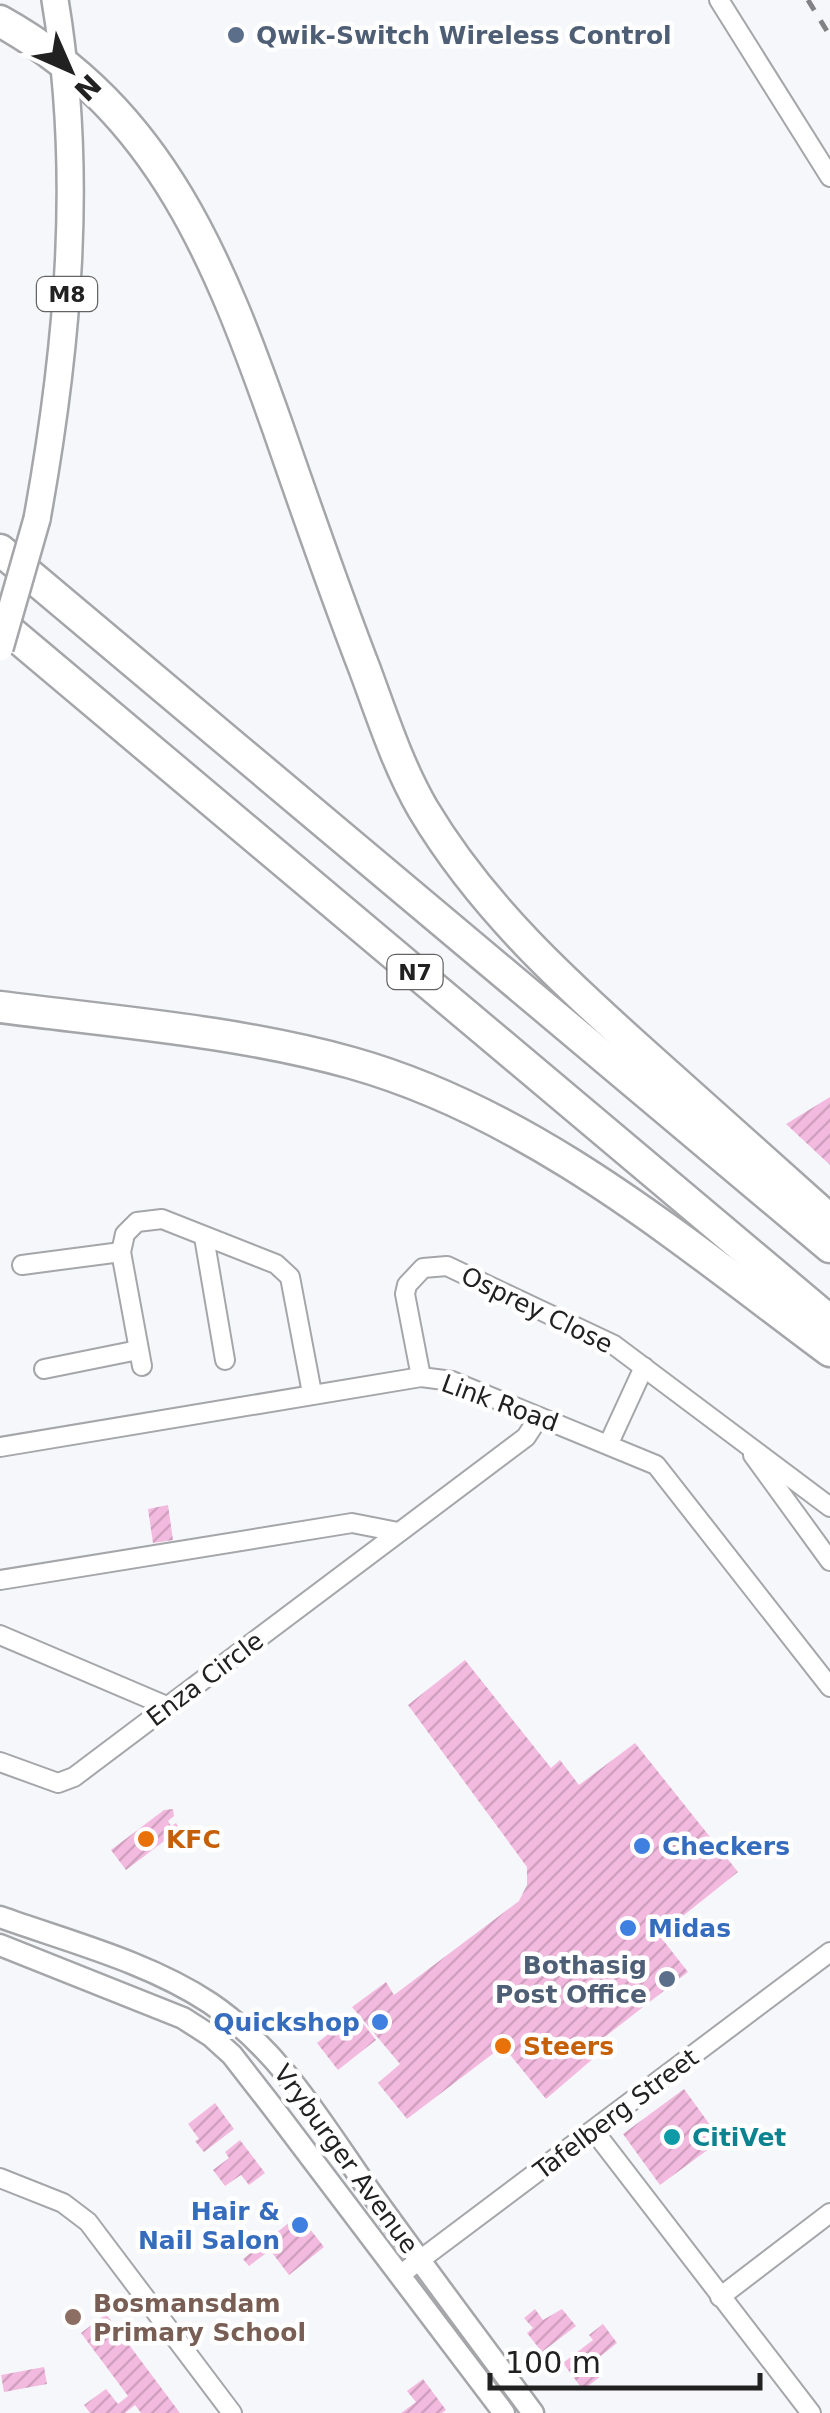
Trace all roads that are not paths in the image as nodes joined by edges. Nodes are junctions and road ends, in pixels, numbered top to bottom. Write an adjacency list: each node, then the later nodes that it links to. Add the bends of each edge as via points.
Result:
1 (54, 0): 4 (main road, M8)
2 (719, 0): 5 (street)
3 (0, 22): 4 (highway)
4 (64, 66): 8 (main road, M8, bridge, via 70,184 65,341 37,519); 10 (highway, via 155,158 201,237 245,336 388,731 442,840 519,937)
5 (830, 177)
6 (0, 550): 12 (highway, N7)
7 (0, 623): 15 (highway, N7)
8 (0, 648)
9 (0, 1007): 16 (highway, via 266,1044 436,1093 584,1174)
10 (830, 1220)
11 (204, 1237): 13 (street, via 145,1219 125,1234); 17 (street); 21 (street, via 276,1264 290,1277)
12 (830, 1247)
13 (121, 1252): 14 (street); 19 (street, via 140,1358)
14 (22, 1265)
15 (830, 1321)
16 (830, 1351)
17 (224, 1360)
18 (644, 1367): 20 (street, Osprey Close, via 614,1345 434,1265 413,1277 404,1294); 23 (street, Osprey Close); 24 (street)
19 (44, 1369)
20 (421, 1376): 21 (street, Link Road); 22 (street, Link Road, via 452,1381)
21 (312, 1393): 25 (street, Link Road)
22 (539, 1417): 24 (street, Link Road); 27 (street, Enza Circle, via 526,1437)
23 (741, 1438): 26 (street, Osprey Close); 28 (street, Osprey Close)
24 (609, 1443): 31 (street, Link Road, via 663,1472)
25 (0, 1446)
26 (830, 1507)
27 (398, 1532): 29 (street, via 352,1523); 32 (street, Enza Circle)
28 (830, 1561)
29 (0, 1580)
30 (0, 1635): 32 (street)
31 (830, 1687)
32 (169, 1707): 33 (street, Enza Circle, via 64,1782)
33 (0, 1762)
34 (0, 1917): 40 (street, Vryburger Avenue, via 176,1984 234,2022 285,2070)
35 (0, 1945): 41 (street, Vryburger Avenue, via 183,2018 211,2036)
36 (830, 1952): 37 (street, Tafelberg Street)
37 (594, 2131): 40 (street, Tafelberg Street); 42 (street)
38 (0, 2178): 43 (street, via 63,2203 88,2222)
39 (830, 2213): 42 (street)
40 (421, 2260): 41 (street, Tafelberg Street); 45 (street, Vryburger Avenue)
41 (400, 2275): 44 (street, Vryburger Avenue)
42 (720, 2297): 46 (street)
43 (232, 2413)
44 (504, 2413)
45 (534, 2413)
46 (810, 2413)

